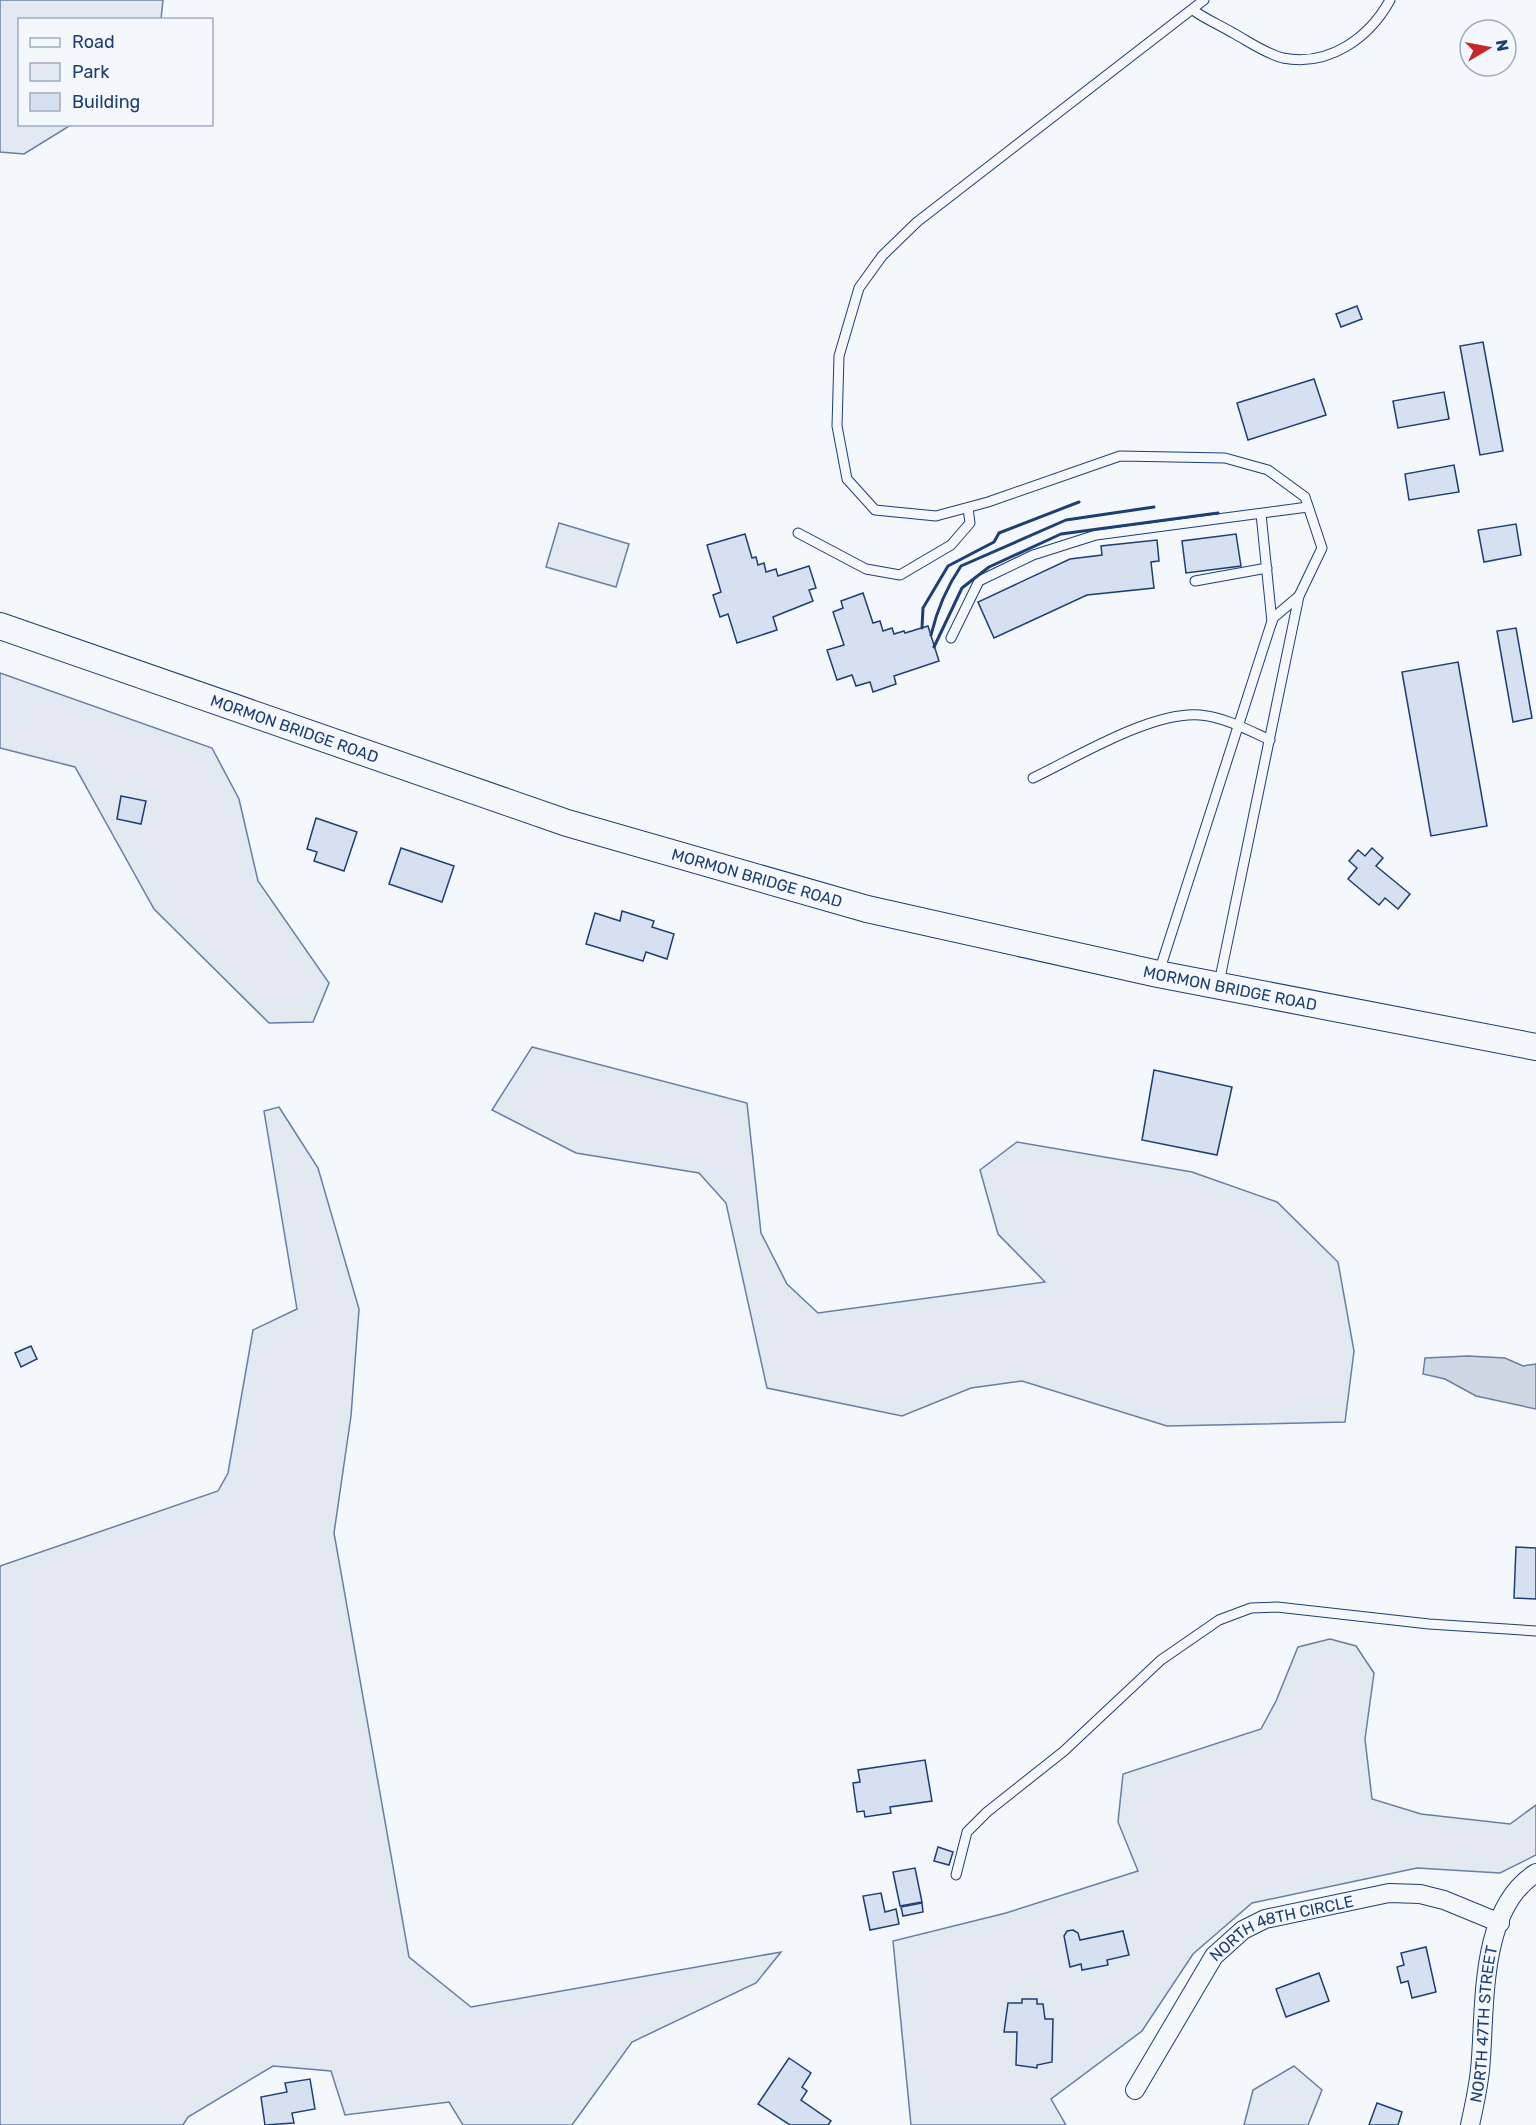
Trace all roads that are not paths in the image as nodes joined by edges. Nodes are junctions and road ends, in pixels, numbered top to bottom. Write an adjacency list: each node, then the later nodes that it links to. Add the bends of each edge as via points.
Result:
1 (1204, 0): 3 (lane)
2 (1390, 0): 3 (lane, via 1357,41 1312,58 1283,58)
3 (1193, 10): 5 (lane, via 917,222 882,256 859,288 839,356 837,426 847,479 875,510 936,516)
4 (1308, 507): 5 (lane, via 1305,497 1268,470 1225,458 1120,456); 6 (lane); 10 (lane, via 1322,548)
5 (968, 508): 7 (lane, via 970,524 951,545 900,575 866,569)
6 (1261, 514): 8 (lane); 13 (lane, via 1096,535 1033,555 980,580)
7 (798, 533)
8 (1267, 567): 9 (lane); 11 (lane)
9 (1195, 581)
10 (1299, 596): 11 (lane); 15 (lane)
11 (1272, 622): 14 (lane)
12 (0, 626): 17 (main road, MORMON BRIDGE ROAD, via 567,823 867,909)
13 (951, 638)
14 (1239, 726): 15 (lane); 16 (lane, via 1201,715 1160,718); 17 (lane)
15 (1270, 740): 18 (lane)
16 (1033, 778)
17 (1158, 974): 18 (main road, MORMON BRIDGE ROAD)
18 (1219, 986): 19 (main road, MORMON BRIDGE ROAD)
19 (1536, 1047)
20 (1536, 1630): 22 (lane, via 1429,1624 1277,1607 1251,1608 1219,1620 1161,1660 1065,1751 987,1812 967,1832)
21 (1536, 1873): 23 (street, NORTH 47TH STREET, via 1521,1885)
22 (956, 1875)
23 (1500, 1923): 24 (street, NORTH 48TH CIRCLE, via 1444,1900 1389,1893 1265,1919 1243,1930 1214,1956); 25 (street, NORTH 47TH STREET, via 1485,1976 1480,2071)
24 (1135, 2090)
25 (1470, 2125)

